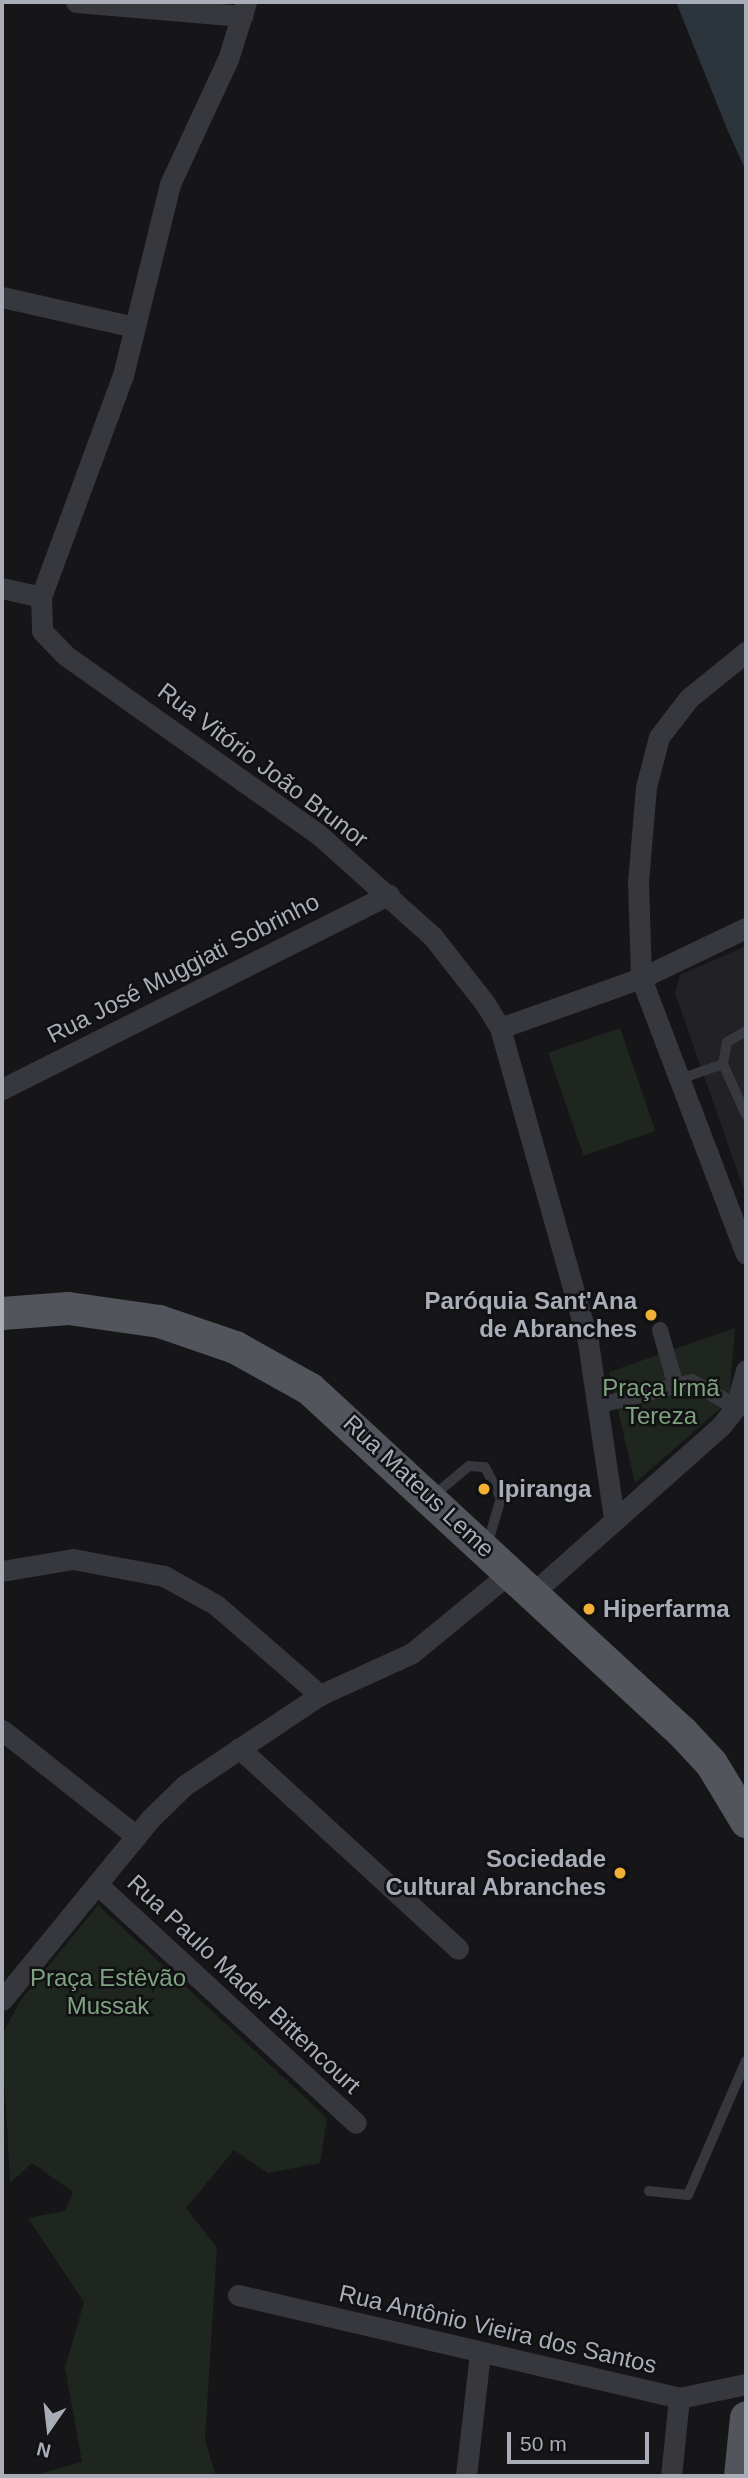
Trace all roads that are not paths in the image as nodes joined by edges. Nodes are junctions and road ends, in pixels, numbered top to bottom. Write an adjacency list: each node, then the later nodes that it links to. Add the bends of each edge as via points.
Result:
1 (76, 2): 2 (street)
2 (244, 9): 4 (street, Rua Vitório João Brunor, via 170,184)
3 (2, 296): 4 (street)
4 (135, 327): 6 (street, Rua Vitório João Brunor, via 108,422)
5 (2, 588): 6 (street)
6 (41, 597): 8 (street, Rua Vitório João Brunor, via 38,617 52,644 260,788)
7 (746, 652): 10 (street, via 689,698 659,737 652,758 639,853)
8 (389, 894): 11 (street, Rua Vitório João Brunor, via 433,937); 15 (street, Rua José Muggiati Sobrinho)
9 (746, 928): 10 (street)
10 (641, 978): 11 (street); 14 (street)
11 (500, 1028): 22 (street, Rua Vitório João Brunor, via 588,1342)
12 (746, 1031): 13 (lane, via 727,1042)
13 (723, 1064): 14 (lane); 16 (lane)
14 (680, 1079): 17 (street)
15 (2, 1089)
16 (746, 1115)
17 (746, 1254)
18 (2, 1313): 24 (main road, Rua Mateus Leme, via 114,1312 235,1348 338,1411)
19 (660, 1330): 21 (street)
20 (746, 1370): 23 (street)
21 (676, 1386): 22 (street); 23 (street, via 691,1382)
22 (600, 1405): 25 (street, Rua Vitório João Brunor)
23 (741, 1407): 25 (street)
24 (432, 1496): 26 (main road, Rua Mateus Leme); 26 (lane, via 468,1466 485,1467 501,1498)
25 (614, 1519): 28 (street)
26 (487, 1547): 28 (main road, Rua Mateus Leme)
27 (2, 1572): 29 (street, via 72,1559 164,1576 216,1605)
28 (523, 1582): 29 (street, via 412,1653); 32 (main road, Rua Mateus Leme, via 711,1763)
29 (320, 1695): 31 (street)
30 (2, 1730): 33 (street)
31 (239, 1748): 33 (street, via 175,1794); 35 (street)
32 (746, 1821)
33 (136, 1836): 34 (street)
34 (97, 1884): 36 (street); 38 (street, Rua Paulo Mader Bittencourt)
35 (458, 1949)
36 (2, 2000)
37 (746, 2061): 39 (lane, via 688,2195)
38 (356, 2123)
39 (649, 2191)
40 (238, 2295): 41 (street, Rua Antônio Vieira dos Santos)
41 (480, 2353): 43 (street, Rua Antônio Vieira dos Santos); 45 (street)
42 (746, 2384): 43 (street, Rua Antônio Vieira dos Santos)
43 (679, 2398): 46 (street)
44 (746, 2417): 47 (main road)
45 (466, 2476)
46 (671, 2476)
47 (740, 2476)

